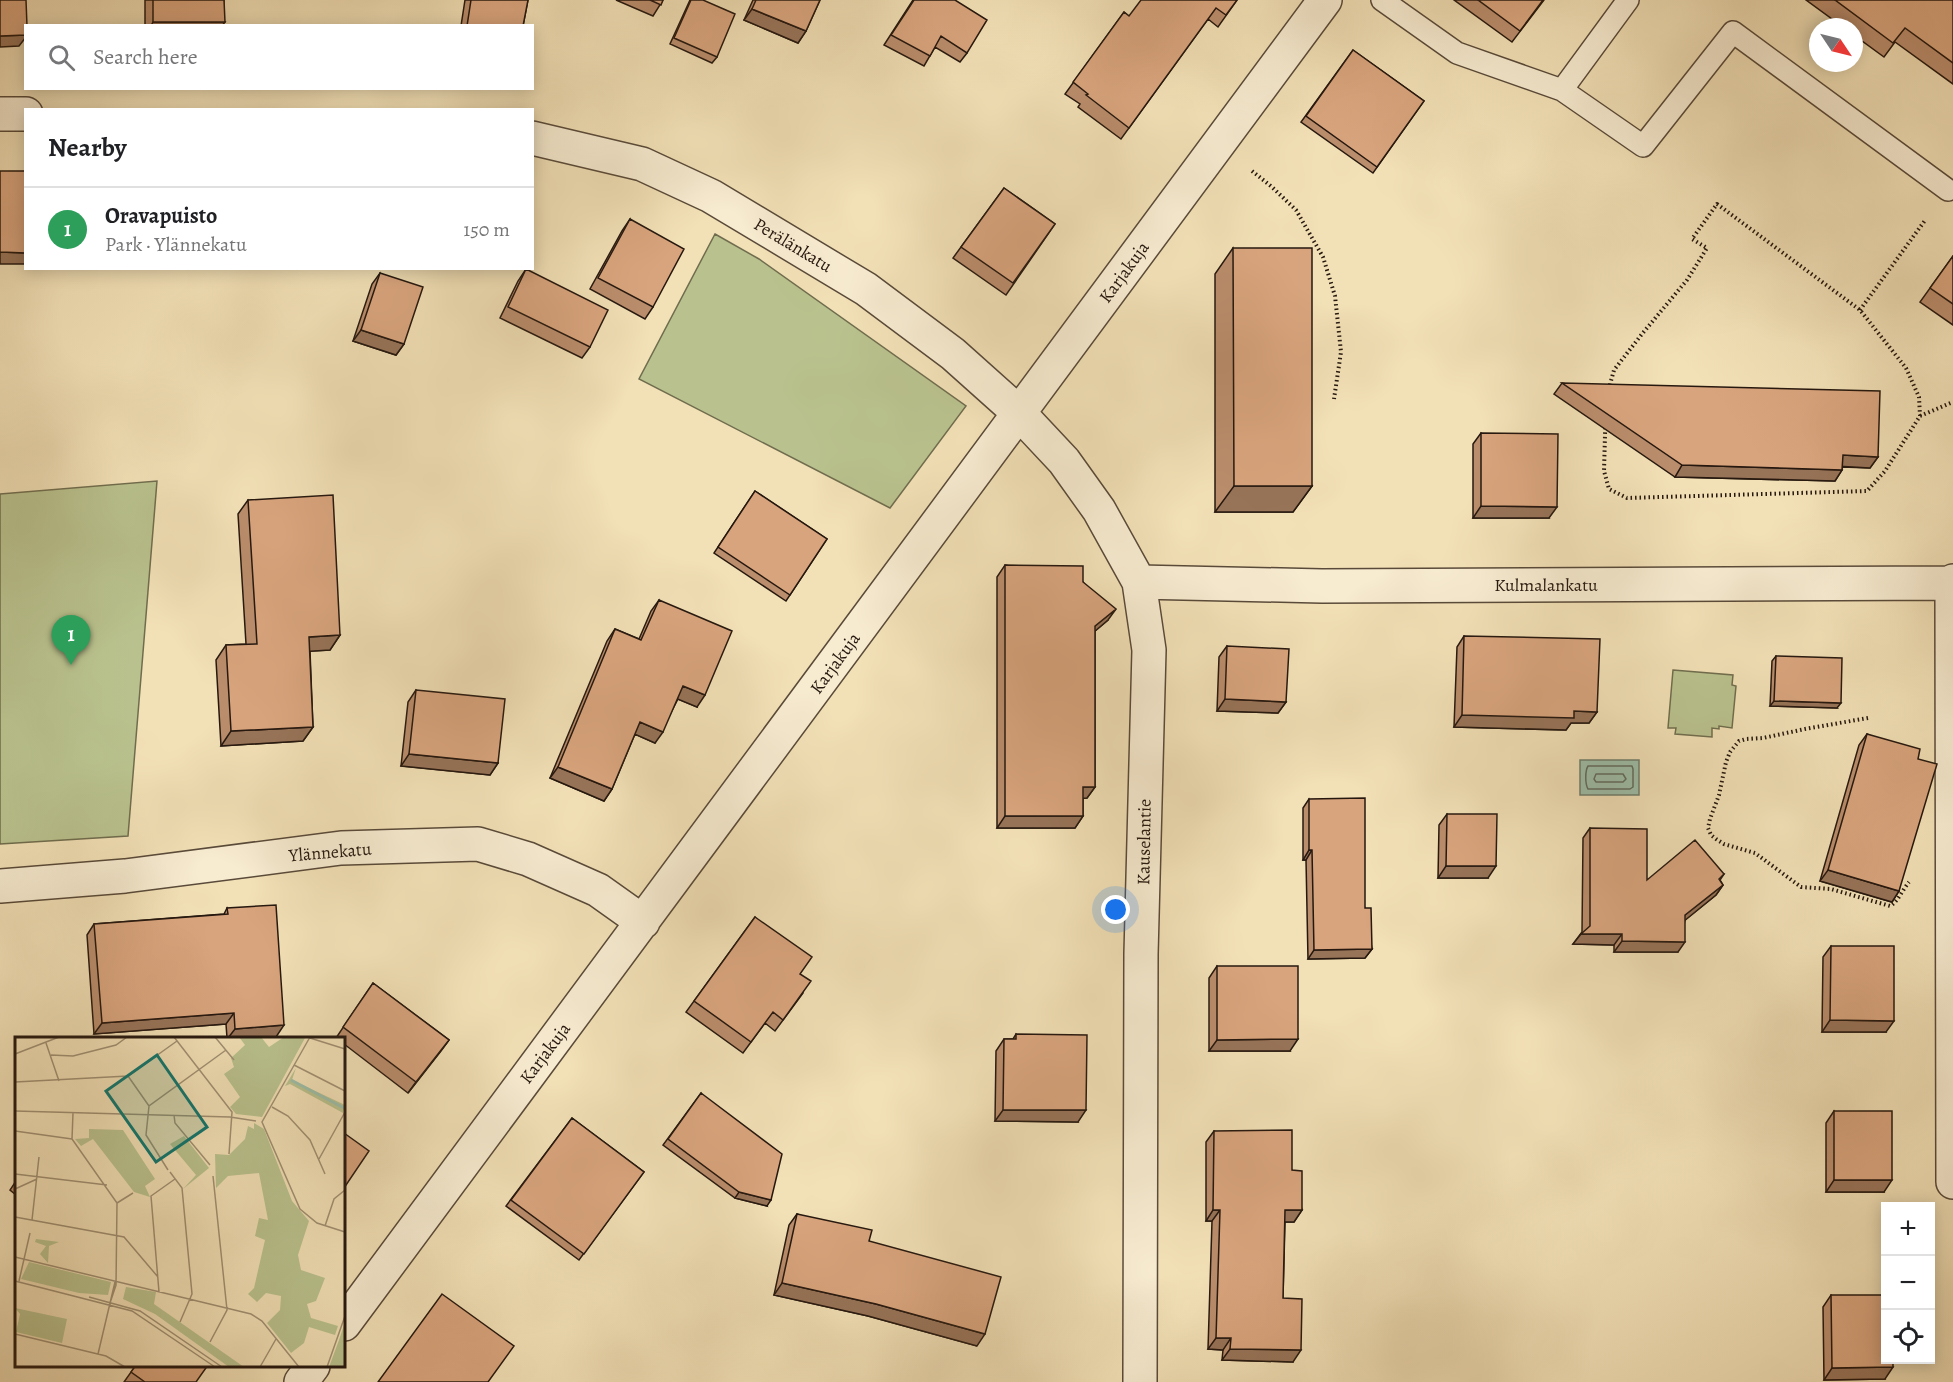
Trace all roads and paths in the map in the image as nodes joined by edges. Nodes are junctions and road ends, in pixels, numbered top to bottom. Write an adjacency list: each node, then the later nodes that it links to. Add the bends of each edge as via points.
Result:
1 (1325, 0): 13 (street, Karjakuja)
2 (1382, 0): 4 (lane, via 1457,53)
3 (1628, 0): 4 (lane)
4 (1562, 90): 9 (lane, via 1643,146 1733,32)
5 (0, 114): 6 (street)
6 (24, 114)
7 (534, 138): 13 (street, Perälänkatu, via 642,164 711,196 867,289 954,354)
8 (1246, 166): 11 (path, via 1296,210 1323,257 1335,296 1341,352)
9 (1948, 189): 10 (path)
10 (1860, 310): 14 (path, via 1906,368 1918,397); 14 (path, via 1717,204 1692,238 1707,248 1687,280 1614,370 1606,399 1604,471 1609,489 1627,498 1867,491 1885,471)
11 (1334, 399)
12 (1953, 402): 14 (path)
13 (1019, 413): 15 (street, Kauselantie, via 1070,469 1099,510); 20 (street, Karjakuja)
14 (1920, 416)
15 (1139, 582): 16 (street, Kulmalankatu, via 1322,586); 25 (street, Kauselantie, via 1149,650 1141,954)
16 (1952, 582): 18 (street)
17 (1868, 718): 18 (path, via 1739,741 1726,762 1708,828 1711,835 1724,844 1755,853 1801,887 1831,889 1890,906 1911,880)
18 (1952, 874): 21 (street)
19 (0, 886): 20 (street, Ylännekatu, via 125,876 341,849 478,844 528,859 598,890)
20 (644, 922): 22 (street, Karjakuja)
21 (1953, 1182)
22 (345, 1323)
23 (312, 1367): 24 (street)
24 (301, 1382)
25 (1140, 1382)

